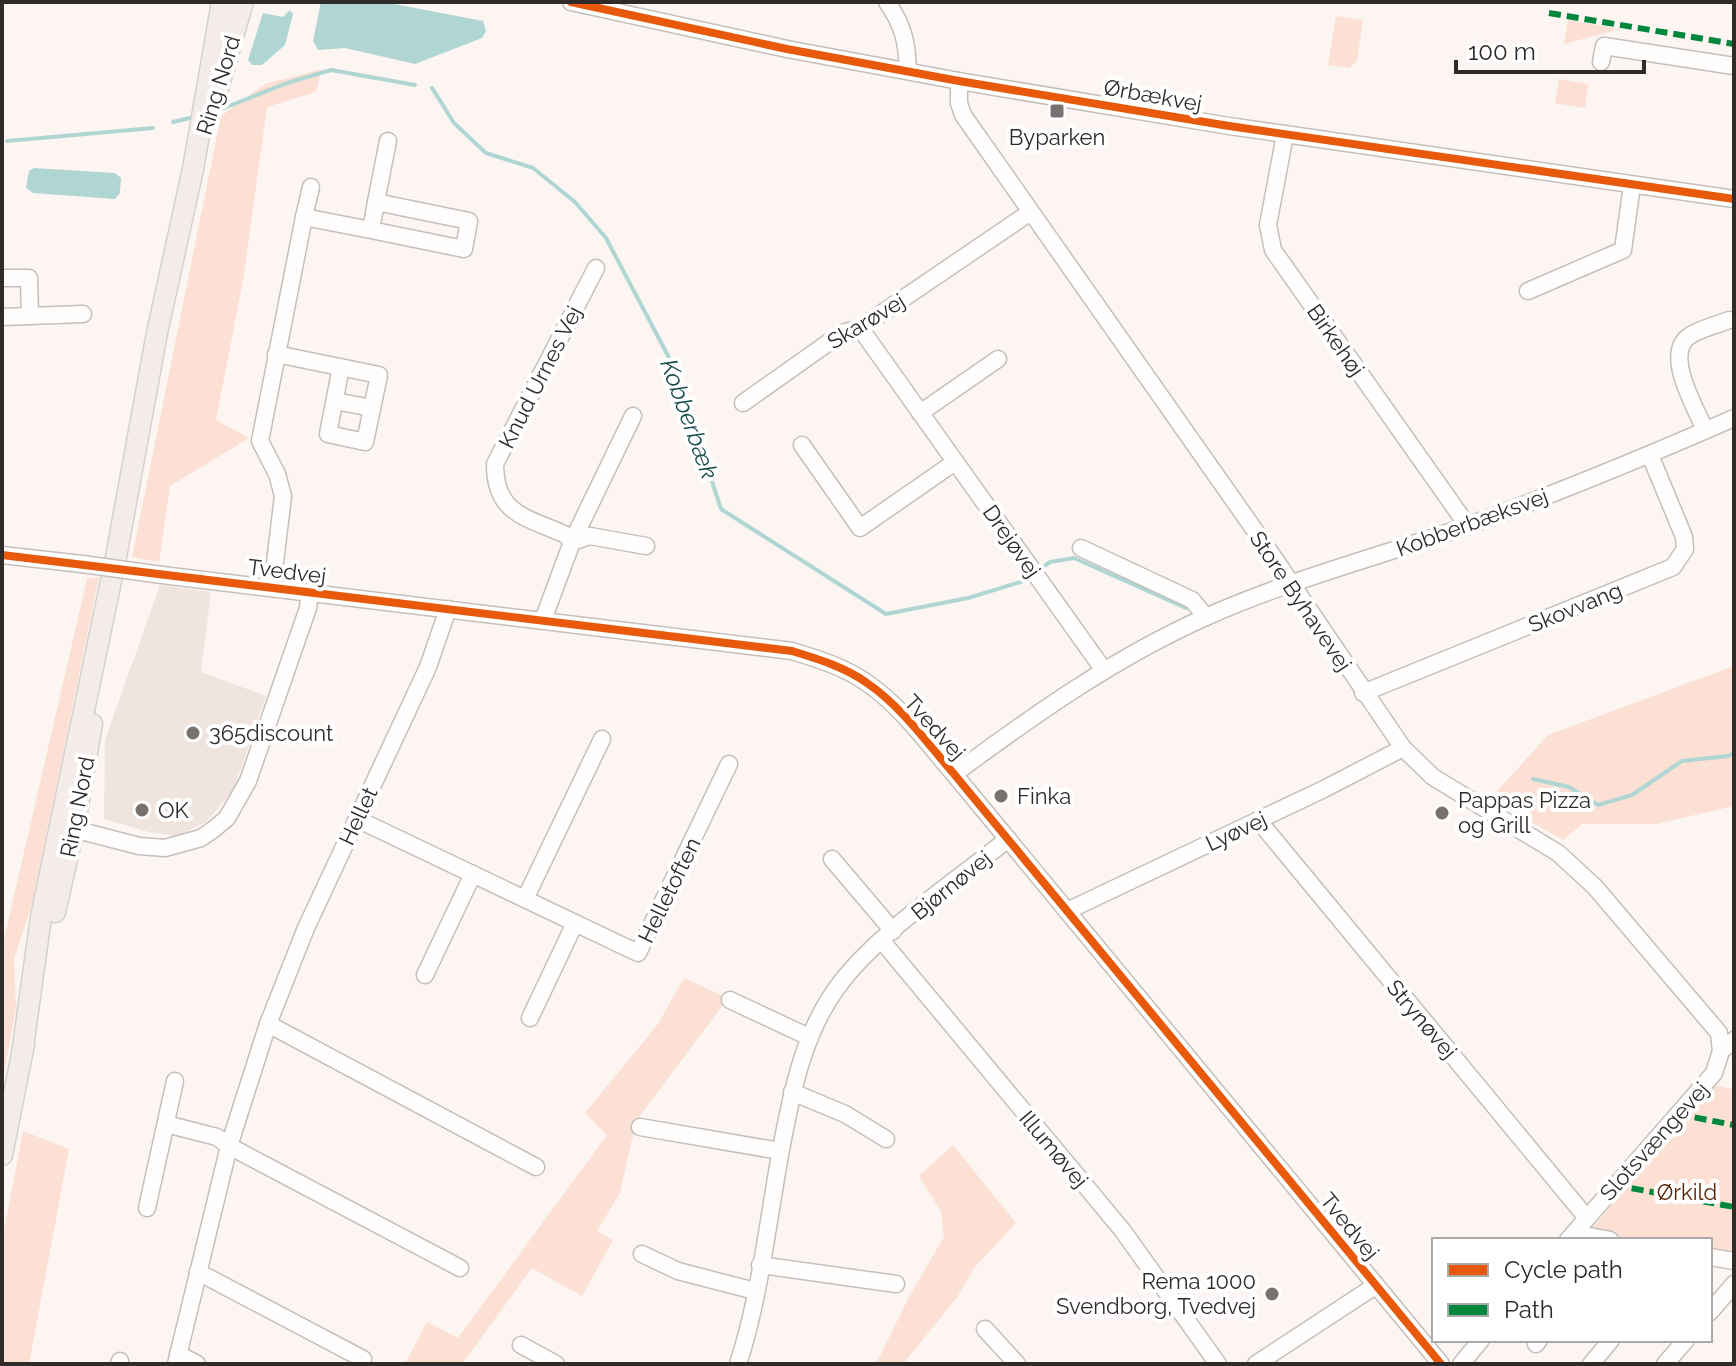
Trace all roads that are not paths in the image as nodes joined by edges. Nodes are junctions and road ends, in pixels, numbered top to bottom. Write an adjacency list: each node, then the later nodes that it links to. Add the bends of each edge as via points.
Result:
1 (222, 2): 11 (main road, Ring Nord)
2 (243, 2): 11 (main road, Ring Nord)
3 (571, 2): 7 (street, Ørbækvej)
4 (887, 2): 7 (street, via 907,41)
5 (1601, 62): 6 (street, via 1604,46)
6 (1734, 66)
7 (908, 70): 8 (street, Ørbækvej)
8 (959, 81): 9 (street, Ørbækvej); 16 (street, Store Byhavevej, via 963,115)
9 (1285, 135): 12 (street, Ørbækvej); 40 (street, Birkehøj, via 1268,225 1273,250)
10 (388, 141): 15 (street)
11 (193, 169): 59 (main road, Ring Nord, via 116,557 86,771)
12 (1632, 185): 14 (street, Ørbækvej); 21 (street, via 1623,250)
13 (311, 187): 17 (street)
14 (1734, 199)
15 (376, 202): 18 (street); 18 (street, via 469,221 464,249)
16 (1029, 213): 26 (street, Skarøvej); 45 (street, Store Byhavevej)
17 (304, 217): 18 (street); 27 (street)
18 (371, 230)
19 (596, 268): 41 (street, Knud Urnes Vej, via 495,464 503,503)
20 (2, 278): 23 (street, via 29,278)
21 (1528, 291)
22 (83, 314): 23 (street)
23 (30, 316): 24 (street)
24 (2, 317)
25 (1729, 320): 36 (street, via 1688,337 1679,350 1677,363)
26 (860, 328): 31 (street, Skarøvej, via 842,333); 33 (street, Drejøvej)
27 (276, 354): 29 (street); 46 (street, via 260,441 283,496)
28 (998, 359): 33 (street)
29 (341, 367): 30 (street); 32 (street, via 379,375)
30 (335, 401): 32 (street); 32 (street, via 328,434 365,442)
31 (743, 403)
32 (372, 408)
33 (920, 413): 39 (street, Drejøvej)
34 (633, 416): 41 (street)
35 (1734, 418): 36 (street, Kobberbæksvej)
36 (1705, 430): 38 (street, Kobberbæksvej)
37 (802, 445): 39 (street, via 860,528)
38 (1650, 455): 40 (street, Kobberbæksvej); 52 (street, Skovvang, via 1684,537 1685,549 1673,567)
39 (955, 462): 51 (street, Drejøvej)
40 (1467, 525): 45 (street, Kobberbæksvej)
41 (572, 542): 42 (street, via 590,536); 50 (street)
42 (646, 546)
43 (1081, 548): 49 (street, via 1192,600)
44 (2, 555): 46 (street, Tvedvej, bridge)
45 (1291, 586): 49 (street, Kobberbæksvej); 52 (street, Store Byhavevej)
46 (272, 587): 47 (street, Tvedvej)
47 (310, 592): 48 (street, Tvedvej); 59 (street, Tvedvej, via 248,781 227,818 201,838 165,848)
48 (448, 609): 50 (street, Tvedvej); 57 (street, Hellet, via 428,667)
49 (1206, 617): 51 (street, Kobberbæksvej)
50 (543, 620): 56 (street, Tvedvej, via 792,651 830,663 868,683)
51 (1103, 669): 56 (street, Kobberbæksvej)
52 (1363, 693): 54 (street, Store Byhavevej)
53 (602, 739): 63 (street)
54 (1403, 748): 58 (street, Lyøvej); 72 (street, Store Byhavevej, via 1433,777 1558,853 1595,887)
55 (729, 764): 65 (street, Helletoften, via 638,953)
56 (954, 774): 60 (street, Tvedvej)
57 (357, 819): 62 (street, Helletoften); 70 (street, Hellet)
58 (1258, 820): 64 (street, Lyøvej); 83 (street, Strynøvej)
59 (66, 827): 80 (main road, Ring Nord, via 41,917)
60 (1008, 839): 64 (street, Tvedvej); 66 (street, Bjørnøvej)
61 (832, 859): 66 (street, Bjørnøvej)
62 (473, 874): 63 (street, Helletoften); 67 (street)
63 (525, 899): 65 (street, Helletoften)
64 (1067, 911): 93 (street, Tvedvej)
65 (575, 923): 69 (street)
66 (888, 936): 71 (street, Bjørnøvej, via 844,979); 107 (street, Illumøvej, via 1123,1231)
67 (425, 975)
68 (730, 1000): 71 (street)
69 (530, 1018)
70 (268, 1024): 78 (street, Hellet); 81 (street)
71 (809, 1037): 74 (street, Bjørnøvej)
72 (1728, 1046): 83 (street, Slotsvængevej, via 1714,1073)
73 (175, 1081): 75 (street)
74 (792, 1092): 77 (street, via 845,1114); 79 (street, Bjørnøvej)
75 (166, 1124): 78 (street, via 217,1137); 82 (street)
76 (640, 1127): 79 (street)
77 (886, 1139)
78 (229, 1146): 89 (street); 90 (street, Hellet)
79 (780, 1151): 88 (street, Bjørnøvej)
80 (2, 1155)
81 (536, 1167)
82 (147, 1208)
83 (1586, 1217): 84 (street, Slotsvængevej)
84 (1571, 1237)
85 (642, 1254): 94 (street, via 678,1271)
86 (1712, 1257): 87 (street)
87 (1734, 1261)
88 (760, 1265): 91 (street); 94 (street, Bjørnøvej)
89 (460, 1268)
90 (198, 1272): 101 (street, Hellet); 102 (street)
91 (896, 1284)
92 (1734, 1284): 95 (street)
93 (1375, 1286): 108 (street); 109 (street, Tvedvej)
94 (755, 1291): 105 (street, Bjørnøvej)
95 (1712, 1310)
96 (985, 1329): 106 (street)
97 (1479, 1342): 110 (street)
98 (1609, 1342): 111 (street)
99 (1684, 1342): 112 (street)
100 (521, 1345): 104 (street)
101 (177, 1359): 103 (street, Hellet)
102 (363, 1359)
103 (197, 1364)
104 (556, 1364)
105 (738, 1364)
106 (1017, 1364)
107 (1218, 1364)
108 (1256, 1364)
109 (1441, 1364)
110 (1461, 1364)
111 (1591, 1364)
112 (1665, 1364)

